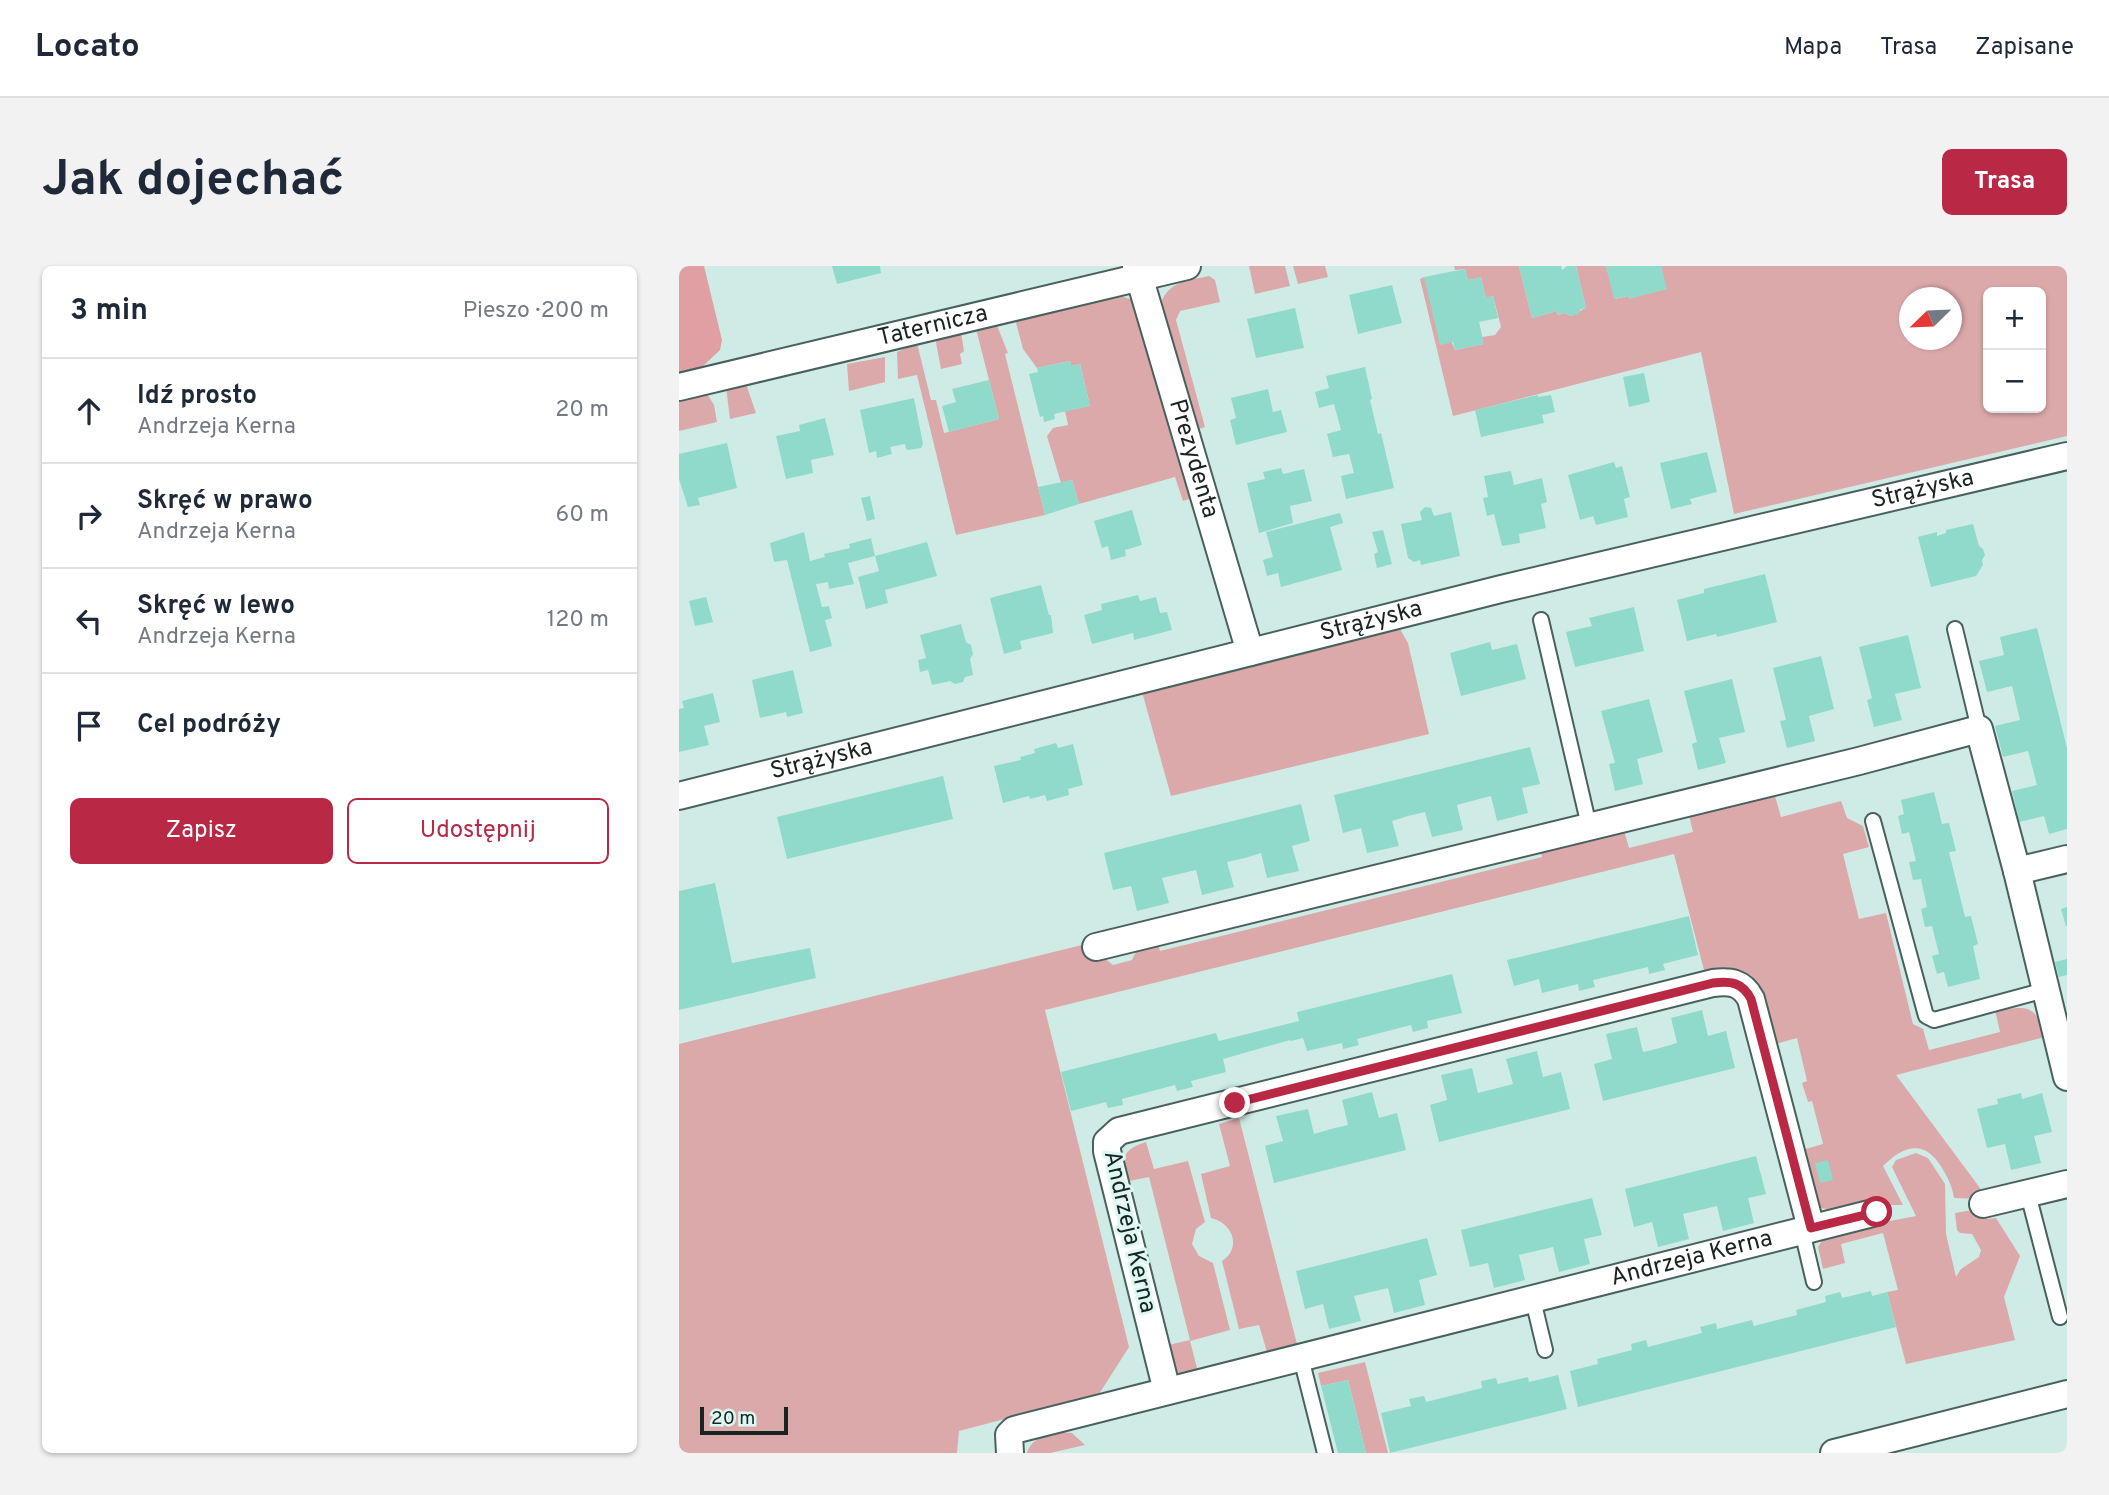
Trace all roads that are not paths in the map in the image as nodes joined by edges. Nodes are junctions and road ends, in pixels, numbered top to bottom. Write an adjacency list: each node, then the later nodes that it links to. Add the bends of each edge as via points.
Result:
1 (1188, 266): 2 (street, Taternicza)
2 (1138, 272): 3 (street, Taternicza); 7 (street, Prezydenta)
3 (679, 387)
4 (2067, 456): 7 (street, Strążyska)
5 (1541, 620): 11 (lane)
6 (1955, 629): 8 (lane)
7 (1250, 652): 9 (street, Strążyska)
8 (1979, 729): 11 (street); 13 (street)
9 (679, 796)
10 (1873, 821): 15 (lane, via 1926,1016 1934,1020)
11 (1589, 826): 14 (street)
12 (2067, 859): 13 (street)
13 (2017, 871): 15 (street)
14 (1096, 947)
15 (2045, 990): 16 (street)
16 (2067, 1077)
17 (2067, 1184): 18 (street)
18 (2028, 1194): 19 (street); 24 (lane)
19 (1983, 1205)
20 (1877, 1212): 21 (street, Andrzeja Kerna)
21 (1806, 1230): 22 (lane); 23 (street, Andrzeja Kerna); 27 (street, Andrzeja Kerna, via 1751,999 1747,990 1729,981 1119,1131 1107,1142 1107,1151)
22 (1814, 1282)
23 (1533, 1300): 25 (lane); 26 (street, Andrzeja Kerna)
24 (2060, 1317)
25 (1545, 1350)
26 (1301, 1358): 27 (street, Andrzeja Kerna); 30 (lane)
27 (1167, 1391): 29 (street, Andrzeja Kerna, via 1014,1430 1009,1435)
28 (2067, 1394): 31 (street)
29 (1010, 1453)
30 (1325, 1453)
31 (1834, 1453)

